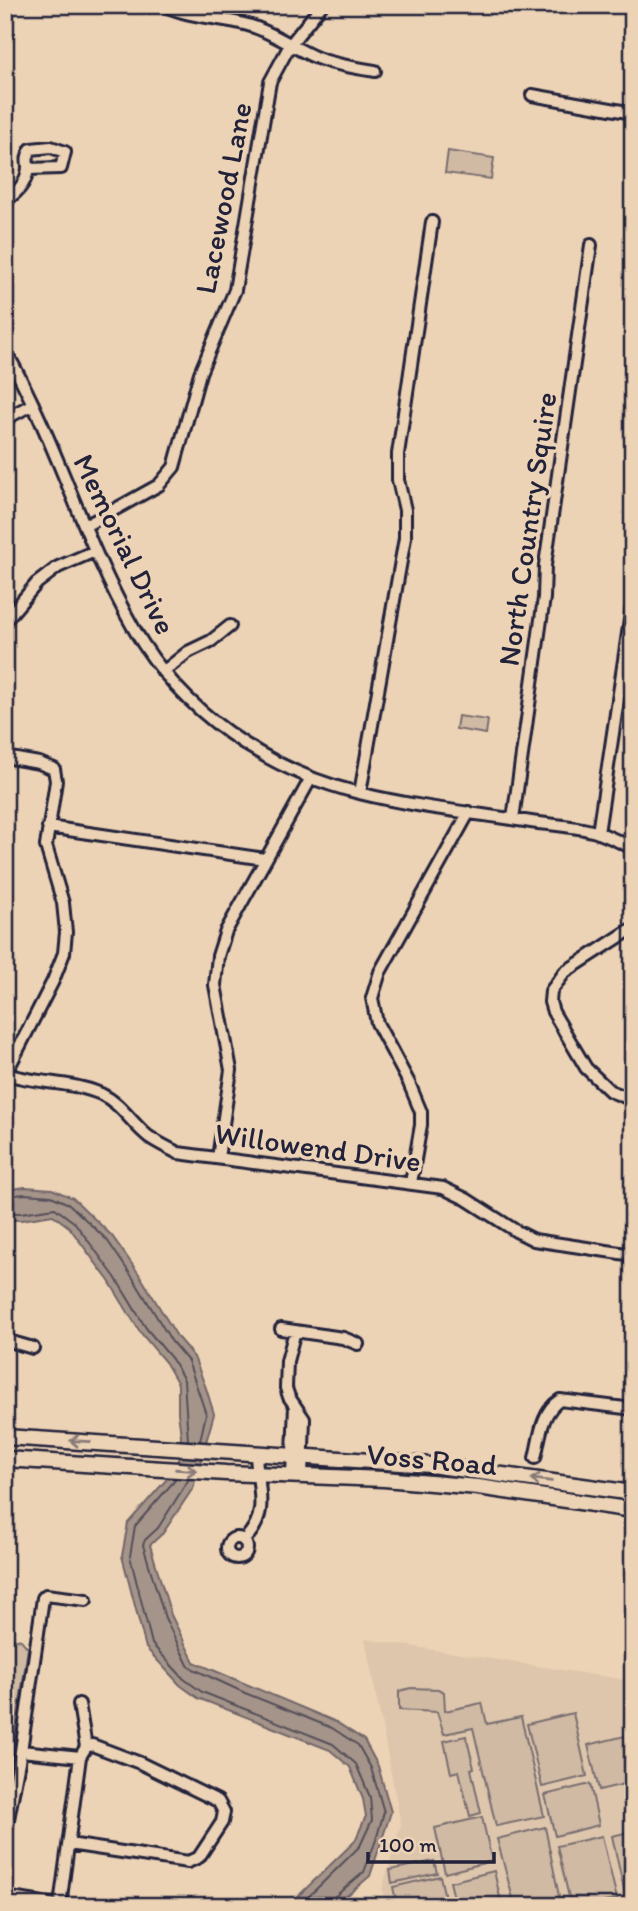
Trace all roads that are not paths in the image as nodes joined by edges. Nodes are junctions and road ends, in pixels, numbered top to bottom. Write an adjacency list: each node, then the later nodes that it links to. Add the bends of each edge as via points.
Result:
1 (164, 5): 3 (street, via 177,12 247,25)
2 (323, 5): 3 (street, Lacewood Lane)
3 (290, 45): 4 (street, via 348,67); 14 (street, Lacewood Lane, via 270,82 260,126 235,290 200,373 174,467 159,485)
4 (375, 71)
5 (532, 95): 6 (street)
6 (633, 113)
7 (28, 169): 8 (street, via 19,190)
8 (5, 201)
9 (432, 222): 23 (street, via 398,454 405,538)
10 (591, 245): 25 (street, North Country Squire)
11 (5, 350): 12 (street, Memorial Drive)
12 (33, 404): 13 (street); 14 (street, Memorial Drive)
13 (5, 419)
14 (85, 526): 15 (street, Memorial Drive)
15 (95, 551): 17 (street, via 58,567 37,583); 19 (street, Memorial Drive)
16 (633, 600): 20 (street)
17 (5, 621)
18 (230, 626): 19 (street)
19 (163, 672): 22 (street, Memorial Drive, via 234,737)
20 (626, 685): 27 (street)
21 (5, 757): 26 (street, via 54,769)
22 (311, 778): 23 (street, Memorial Drive); 29 (street)
23 (360, 793): 24 (street, Memorial Drive)
24 (469, 812): 25 (street, Memorial Drive); 34 (street, via 380,972 372,998 377,1023 421,1112)
25 (513, 819): 27 (street, Memorial Drive)
26 (48, 827): 29 (street); 31 (street, via 46,846 63,903 64,953)
27 (598, 833): 28 (street, Memorial Drive)
28 (633, 848)
29 (265, 859): 33 (street, via 226,931 218,956 215,985 231,1070)
30 (633, 928): 32 (street, via 565,972 551,991 550,1002 586,1068 610,1091)
31 (6, 1074): 33 (street, Willowend Drive, via 100,1094 119,1105 149,1137 178,1153)
32 (633, 1100)
33 (218, 1158): 34 (street, Willowend Drive)
34 (411, 1183): 35 (street, Willowend Drive, via 443,1188 534,1240)
35 (633, 1255)
36 (281, 1329): 37 (street)
37 (295, 1331): 39 (street); 45 (street, via 286,1388 295,1406)
38 (5, 1340): 40 (street)
39 (358, 1344)
40 (33, 1348)
41 (633, 1409): 46 (street, via 560,1400 545,1416)
42 (5, 1437): 43 (main road, Voss Road)
43 (42, 1439): 44 (main road, Voss Road, one-way to 43); 48 (main road)
44 (256, 1452): 45 (main road, Voss Road); 50 (street)
45 (297, 1456): 49 (main road, Voss Road); 51 (street)
46 (535, 1458)
47 (5, 1459): 48 (main road, Voss Road)
48 (53, 1462): 50 (main road, Voss Road, one-way to 50)
49 (386, 1462): 52 (main road); 53 (main road, Voss Road, one-way to 49)
50 (256, 1474): 51 (main road, Voss Road); 57 (street, via 260,1513 254,1531)
51 (297, 1475): 52 (main road, Voss Road)
52 (384, 1479): 55 (main road, Voss Road)
53 (584, 1486): 54 (main road, Voss Road); 55 (main road)
54 (633, 1493)
55 (580, 1502): 56 (main road, Voss Road)
56 (633, 1510)
57 (244, 1540)
58 (86, 1600): 60 (street, via 43,1598)
59 (79, 1704): 61 (street)
60 (21, 1751): 61 (street); 62 (street)
61 (83, 1752): 63 (street); 63 (street, via 92,1745 140,1763 218,1801 224,1812 199,1857 188,1862)
62 (5, 1835)
63 (69, 1844): 65 (street)
64 (5, 1898): 65 (street)
65 (61, 1905)

